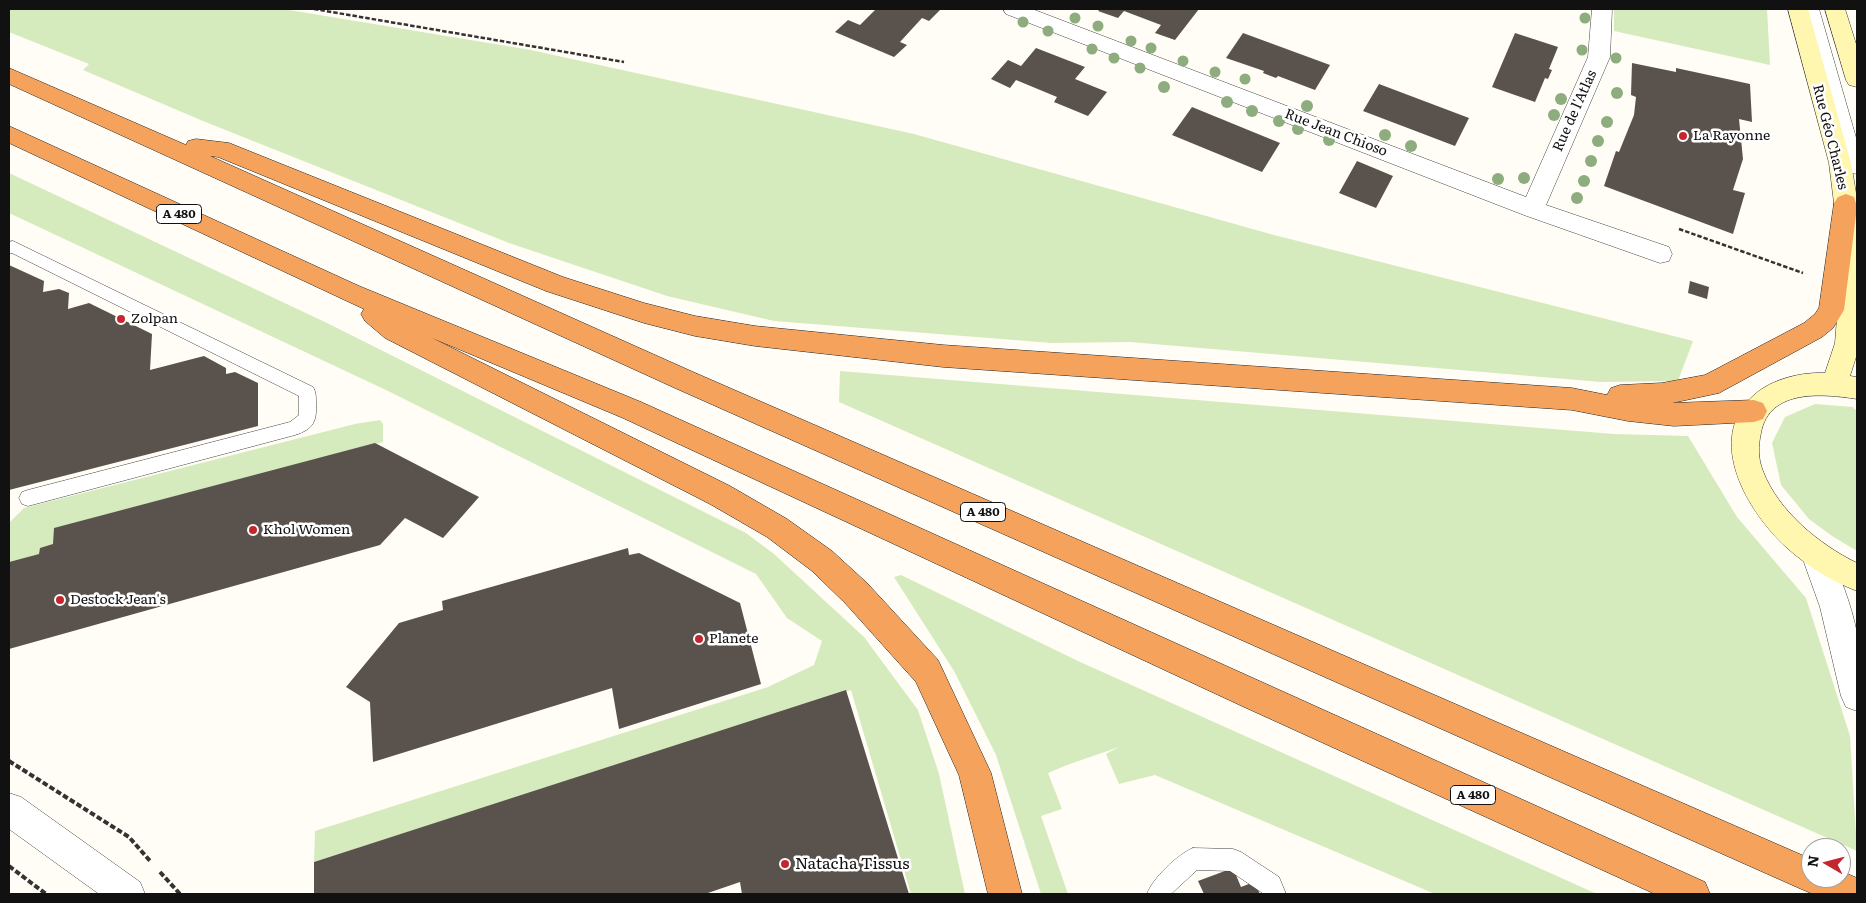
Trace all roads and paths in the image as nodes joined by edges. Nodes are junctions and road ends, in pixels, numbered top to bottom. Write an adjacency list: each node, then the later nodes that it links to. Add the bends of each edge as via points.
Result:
1 (314, 9): 7 (path)
2 (1013, 9): 14 (street, Rue Jean Chioso)
3 (1602, 9): 14 (street, Rue de l'Atlas, via 1599,57)
4 (1798, 9): 13 (street, Rue Géo Charles, via 1838,154)
5 (1812, 9): 12 (lane, via 1848,127)
6 (1835, 9): 9 (street)
7 (624, 62)
8 (9, 75): 11 (highway, A 480)
9 (1857, 80)
10 (9, 134): 18 (highway, A 480)
11 (167, 145): 20 (highway, via 221,149 554,284 695,326 755,336 942,356); 29 (highway, A 480, via 684,380)
12 (1857, 169)
13 (1846, 203): 17 (highway); 19 (street, Rue Géo Charles, via 1852,293)
14 (1532, 209): 16 (street, Rue Jean Chioso)
15 (9, 248): 22 (lane, via 13,247 307,392 308,418 295,428)
16 (1660, 254): 17 (path, via 1669,226 1798,272)
17 (1836, 275): 20 (highway, via 1831,310 1824,321 1710,385 1662,394)
18 (350, 293): 34 (highway, via 394,331 720,495 776,528 822,561 927,671 975,772); 37 (highway, A 480, via 632,410)
19 (1846, 386): 21 (street, via 1804,384 1766,398)
20 (1572, 399): 21 (highway, via 1664,415)
21 (1754, 411): 23 (street, via 1746,431 1745,446 1752,479 1772,512)
22 (28, 498)
23 (1816, 554): 24 (street); 25 (street, via 1835,607)
24 (1857, 577)
25 (1857, 696)
26 (9, 760): 33 (path, via 129,837)
27 (9, 809): 32 (street)
28 (9, 866): 31 (path)
29 (1801, 871)
30 (1839, 888): 38 (highway, A 480)
31 (46, 894)
32 (128, 894)
33 (180, 894)
34 (1005, 894)
35 (1158, 894): 36 (lane, via 1194,859 1233,860 1271,885)
36 (1275, 894)
37 (1694, 894)
38 (1853, 894)

